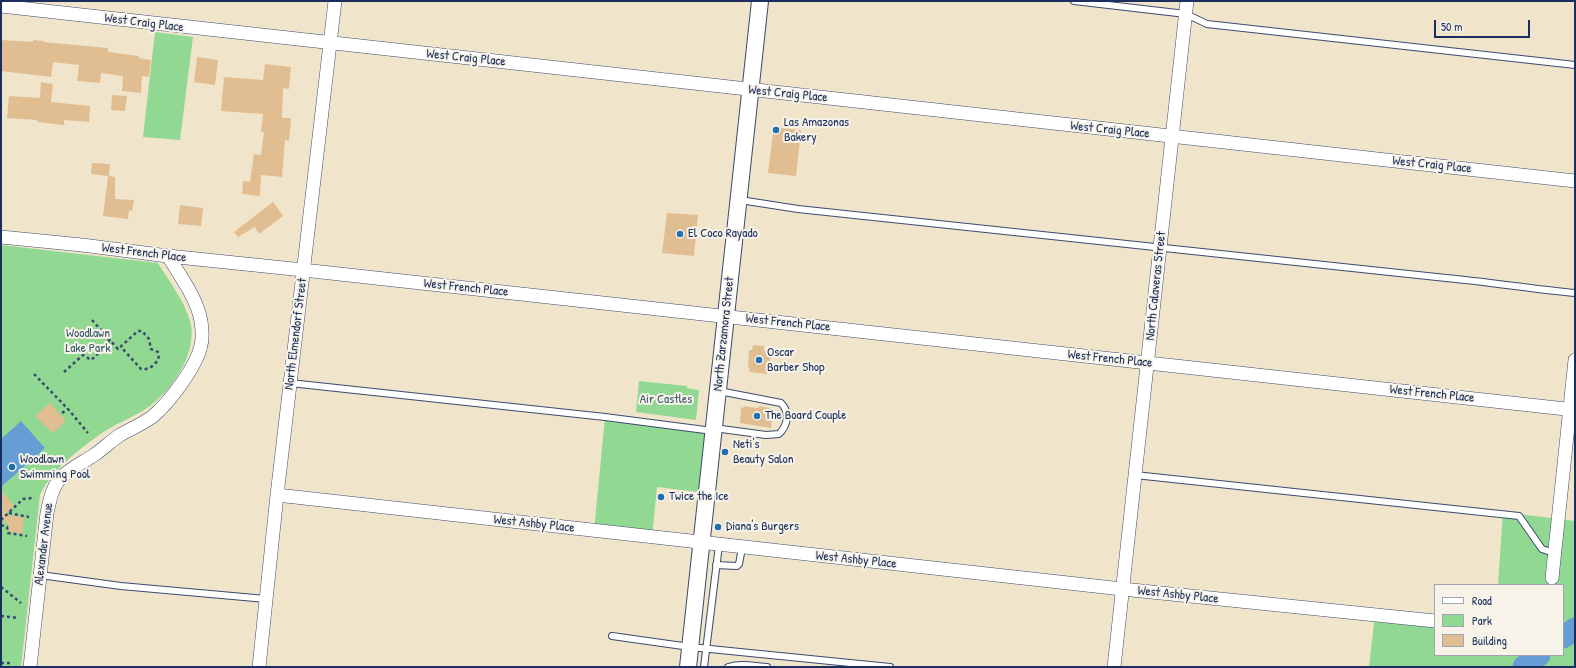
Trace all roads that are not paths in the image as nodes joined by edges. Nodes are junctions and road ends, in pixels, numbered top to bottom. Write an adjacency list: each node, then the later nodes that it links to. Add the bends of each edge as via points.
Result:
1 (335, 1): 6 (street, North Elmendorf Street)
2 (760, 1): 8 (street, North Zarzamora Street)
3 (1074, 1): 5 (lane)
4 (1, 6): 6 (street, West Craig Place)
5 (1186, 7): 7 (lane, via 1207,24); 9 (street, North Calaveras Street)
6 (330, 44): 8 (street, West Craig Place); 15 (street, North Elmendorf Street)
7 (1575, 65)
8 (750, 90): 9 (street, West Craig Place); 11 (street, North Zarzamora Street)
9 (1172, 137): 10 (street, West Craig Place); 13 (street, North Calaveras Street)
10 (1575, 180)
11 (738, 200): 13 (lane, via 798,209); 17 (street, North Zarzamora Street)
12 (1, 237): 14 (street, West French Place)
13 (1160, 248): 16 (lane); 19 (street, North Calaveras Street)
14 (168, 256): 15 (street, West French Place); 31 (street, Alexander Avenue, via 193,300 201,321 201,346 179,387 153,415 60,478 51,494 47,513)
15 (303, 270): 17 (street, West French Place); 20 (street, North Elmendorf Street)
16 (1575, 293)
17 (726, 316): 19 (street, West French Place); 21 (street, North Zarzamora Street)
18 (1575, 360): 22 (street)
19 (1147, 364): 22 (street, West French Place); 24 (street, North Calaveras Street)
20 (290, 383): 23 (lane); 25 (street, North Elmendorf Street)
21 (718, 391): 23 (street, North Zarzamora Street); 23 (lane, via 781,403 786,408 787,418 785,428 780,434 766,435)
22 (1572, 409): 29 (street)
23 (713, 429): 26 (street, North Zarzamora Street)
24 (1135, 475): 29 (lane, via 1519,516 1542,549); 33 (street, North Calaveras Street)
25 (277, 495): 26 (street, West Ashby Place); 34 (street, North Elmendorf Street)
26 (701, 543): 27 (street, West Ashby Place); 37 (street, North Zarzamora Street)
27 (719, 545): 28 (street, West Ashby Place); 30 (lane)
28 (742, 548): 30 (lane, via 737,566); 33 (street, West Ashby Place)
29 (1554, 553): 32 (street)
30 (716, 565): 38 (lane)
31 (40, 575): 34 (lane, via 121,586); 39 (street, Alexander Avenue)
32 (1552, 578)
33 (1122, 589): 35 (street, West Ashby Place); 46 (street, North Calaveras Street)
34 (266, 599): 40 (street, North Elmendorf Street)
35 (1434, 621)
36 (612, 636): 37 (lane)
37 (690, 647): 38 (lane); 41 (street, North Zarzamora Street)
38 (707, 648): 42 (lane); 45 (lane)
39 (30, 667)
40 (259, 667)
41 (688, 667)
42 (704, 667)
43 (728, 667): 44 (lane)
44 (767, 667)
45 (890, 667)
46 (1114, 667)

